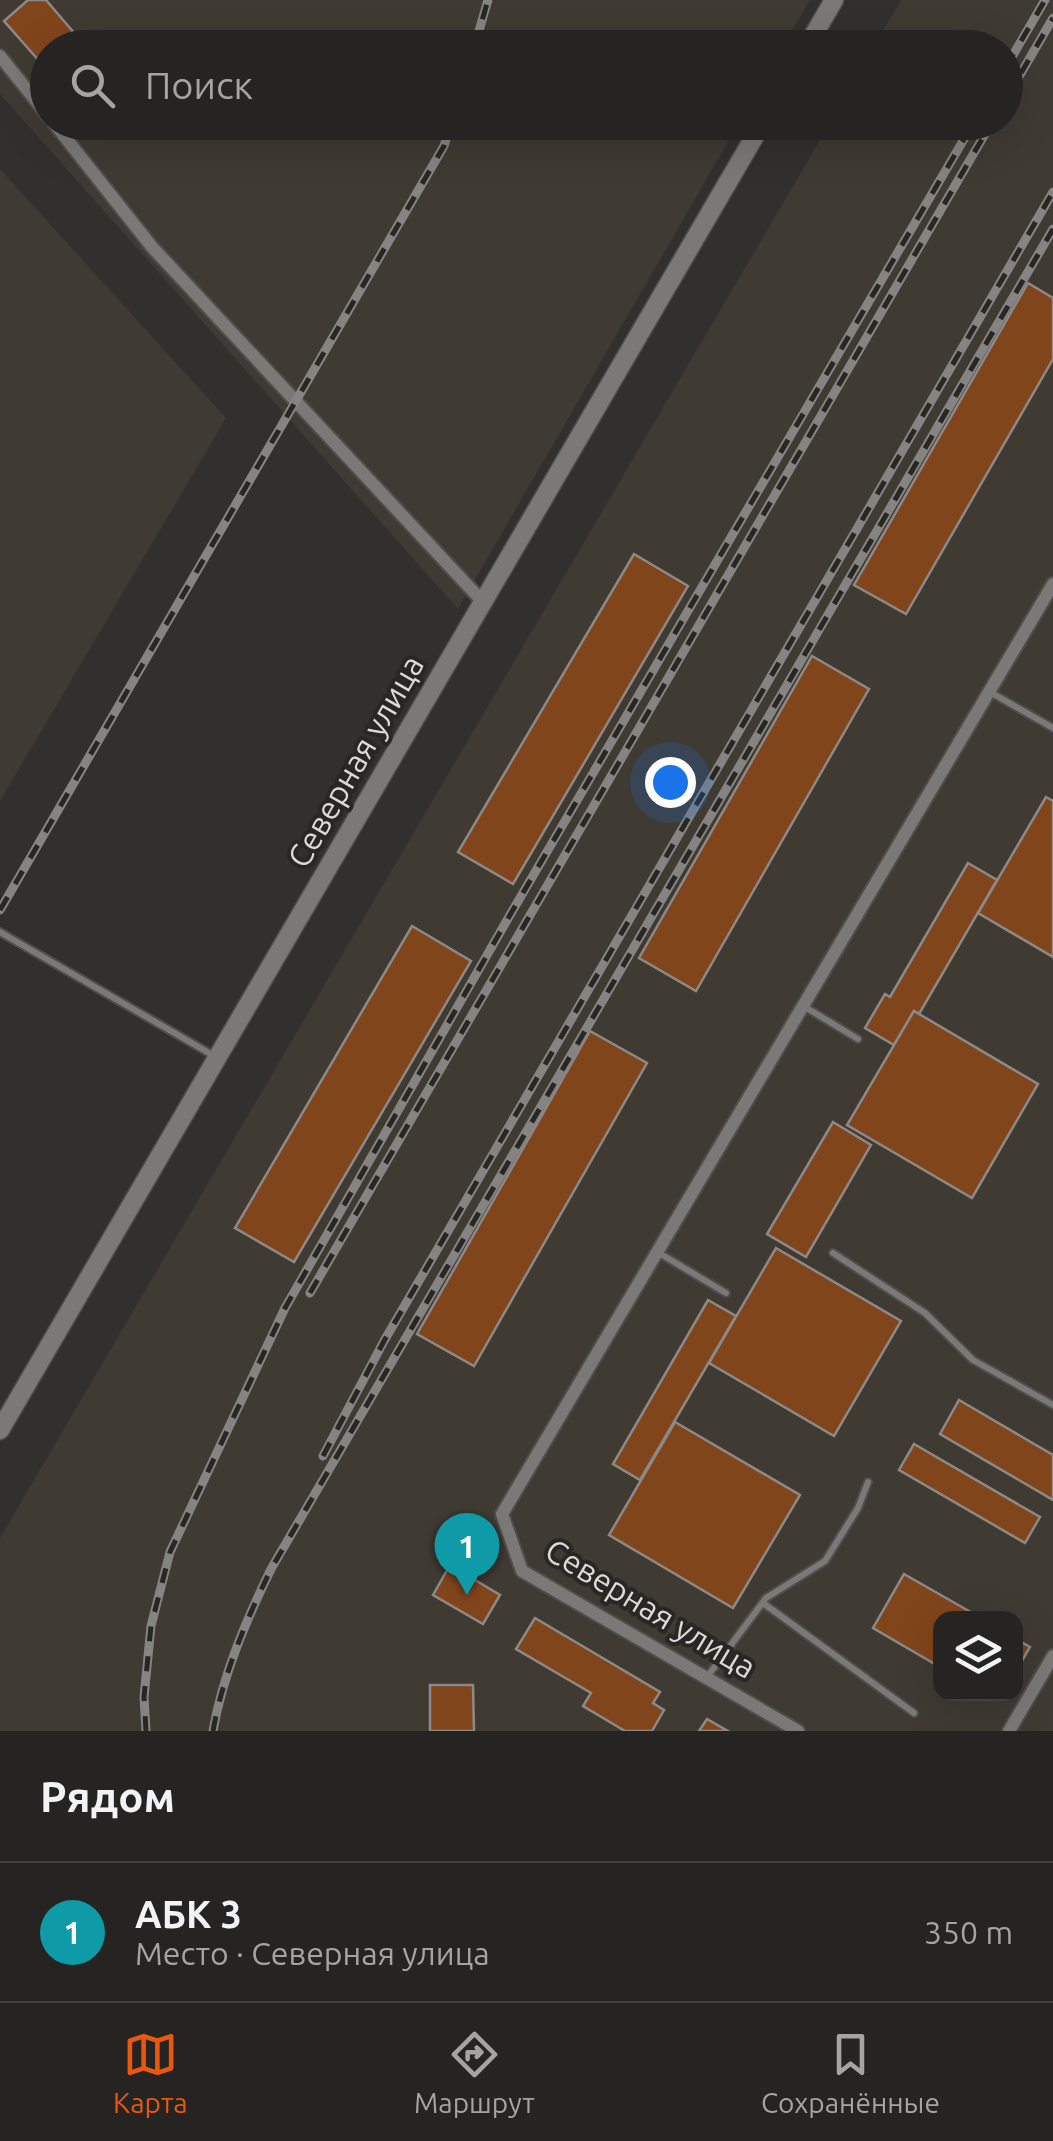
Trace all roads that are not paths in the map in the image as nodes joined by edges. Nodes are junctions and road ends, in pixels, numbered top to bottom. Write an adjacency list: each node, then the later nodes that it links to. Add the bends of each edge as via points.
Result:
1 (834, 0): 2 (main road)
2 (816, 30)
3 (0, 56): 4 (street)
4 (30, 94)
5 (67, 140): 8 (street, via 152,247)
6 (752, 140): 8 (main road, Северная улица)
7 (1053, 584): 9 (street, Северная улица)
8 (483, 602): 14 (main road, Северная улица)
9 (990, 692): 10 (lane); 12 (street, Северная улица)
10 (1053, 728)
11 (0, 932): 14 (lane)
12 (804, 1006): 13 (lane); 15 (street, Северная улица)
13 (858, 1039)
14 (217, 1058): 19 (main road, Северная улица)
15 (659, 1253): 17 (lane); 23 (street, Северная улица, via 502,1514 522,1571)
16 (833, 1253): 18 (lane, via 925,1313 972,1360)
17 (726, 1293)
18 (1053, 1405)
19 (0, 1430)
20 (868, 1482): 21 (lane, via 825,1561)
21 (763, 1603): 23 (lane); 24 (lane)
22 (1053, 1656): 26 (street)
23 (706, 1678): 25 (street, Северная улица)
24 (914, 1713)
25 (798, 1731)
26 (1009, 1731)

